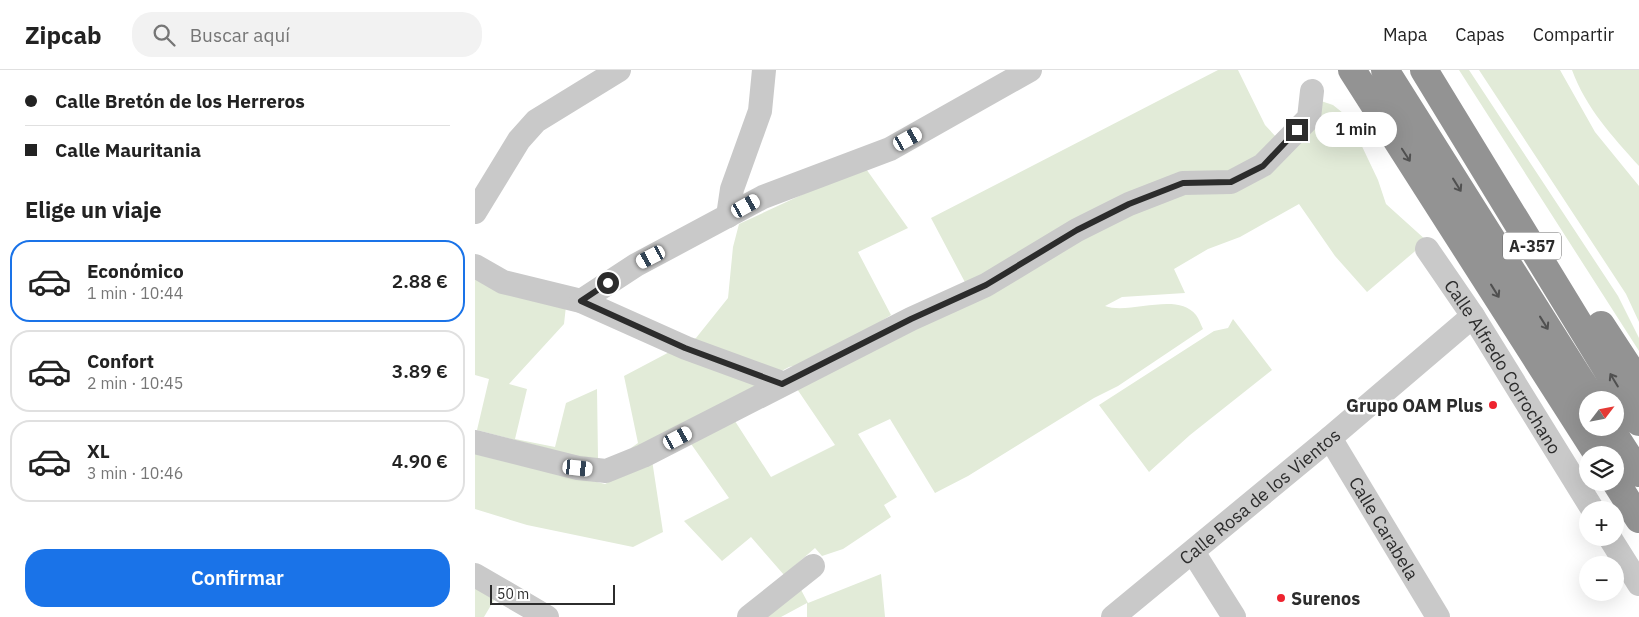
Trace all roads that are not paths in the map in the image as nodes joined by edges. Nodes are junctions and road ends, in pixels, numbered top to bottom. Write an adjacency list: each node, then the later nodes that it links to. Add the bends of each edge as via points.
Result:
1 (619, 70): 9 (street, via 536,121 519,140)
2 (764, 70): 10 (street, via 760,111 732,189)
3 (1030, 70): 10 (street, via 890,149 763,197)
4 (1351, 70): 22 (highway, one-way to 22)
5 (1385, 70): 17 (highway, A-357, one-way to 17)
6 (1424, 70): 18 (highway, A-357, one-way to 6)
7 (1433, 70): 15 (highway)
8 (1312, 91): 16 (street, via 1309,118 1263,166 1231,182 1183,183 1129,204 1077,230 986,285)
9 (475, 212)
10 (728, 216): 13 (street, via 636,265)
11 (1427, 249): 14 (street, Calle Alfredo Corrochano)
12 (475, 266): 13 (street, via 503,282)
13 (581, 301): 16 (street, via 685,348)
14 (1473, 316): 20 (street, Calle Rosa de los Vientos); 25 (street, Calle Alfredo Corrochano)
15 (1639, 382)
16 (782, 384): 21 (street, via 643,456 606,471 578,468)
17 (1587, 391)
18 (1639, 422)
19 (1615, 436): 23 (highway)
20 (1330, 438): 28 (street, Calle Rosa de los Vientos); 36 (street, Calle Carabela)
21 (475, 442)
22 (1593, 446)
23 (1639, 473)
24 (1621, 491): 26 (highway)
25 (1587, 501)
26 (1639, 519)
27 (1615, 546): 31 (street)
28 (1193, 552): 34 (street, Calle Rosa de los Vientos); 35 (street)
29 (813, 566): 33 (street)
30 (475, 575): 32 (street)
31 (1639, 584)
32 (547, 617)
33 (749, 617)
34 (1113, 617)
35 (1234, 617)
36 (1438, 617)

